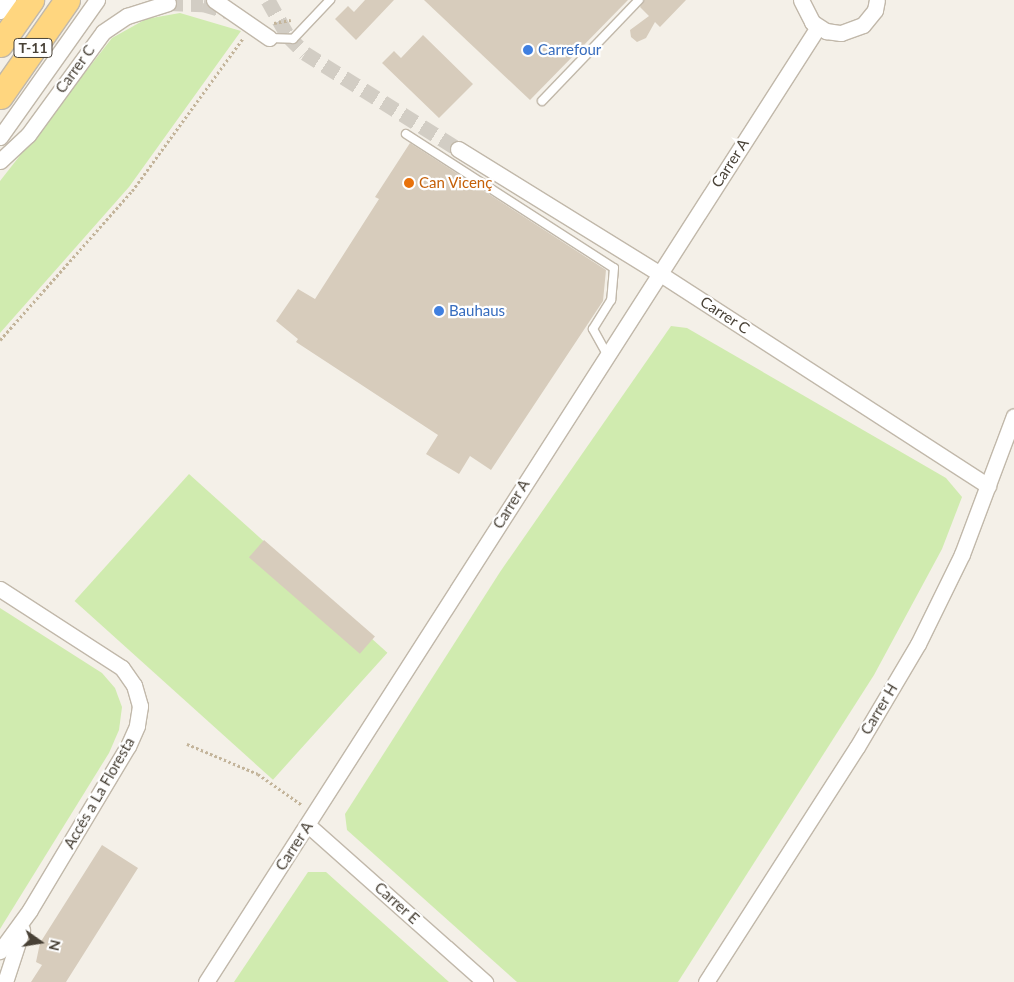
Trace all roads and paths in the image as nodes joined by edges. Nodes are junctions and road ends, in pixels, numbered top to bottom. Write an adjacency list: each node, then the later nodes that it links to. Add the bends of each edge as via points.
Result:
1 (8, 0): 11 (street)
2 (31, 0): 17 (highway, T-11)
3 (67, 0): 18 (highway, T-11)
4 (214, 0): 16 (street)
5 (330, 0): 16 (lane, via 293,38)
6 (639, 0): 19 (lane)
7 (801, 0): 14 (street, via 806,15)
8 (877, 0): 14 (street, via 869,19 857,29 841,33)
9 (96, 1): 21 (street)
10 (168, 3): 23 (street, Carrer C, via 127,16 103,32 28,135)
11 (0, 12)
12 (291, 20): 13 (path, via 282,24)
13 (269, 22)
14 (818, 27): 24 (street, Carrer A)
15 (244, 36): 25 (path, via 132,191)
16 (270, 38)
17 (0, 44)
18 (0, 96)
19 (542, 102)
20 (406, 134): 26 (lane, via 614,268 611,300 593,330)
21 (0, 137)
22 (458, 149): 24 (street, Carrer C)
23 (0, 161)
24 (659, 273): 26 (street, Carrer A); 28 (street, Carrer C)
25 (0, 340)
26 (607, 354): 31 (street, Carrer A)
27 (1014, 416): 28 (street, Carrer H)
28 (988, 486): 37 (street, Carrer H, via 962,554 918,644 857,747)
29 (0, 589): 32 (street, Accés a La Floresta, via 122,668 134,685 140,706 137,726 128,746)
30 (187, 744): 31 (path, via 258,774)
31 (311, 819): 35 (street, Carrer A); 36 (street, Carrer E)
32 (30, 910): 33 (street, Accés a La Floresta); 34 (street, Accés a La Floresta)
33 (0, 951)
34 (5, 982)
35 (206, 982)
36 (485, 982)
37 (706, 982)

